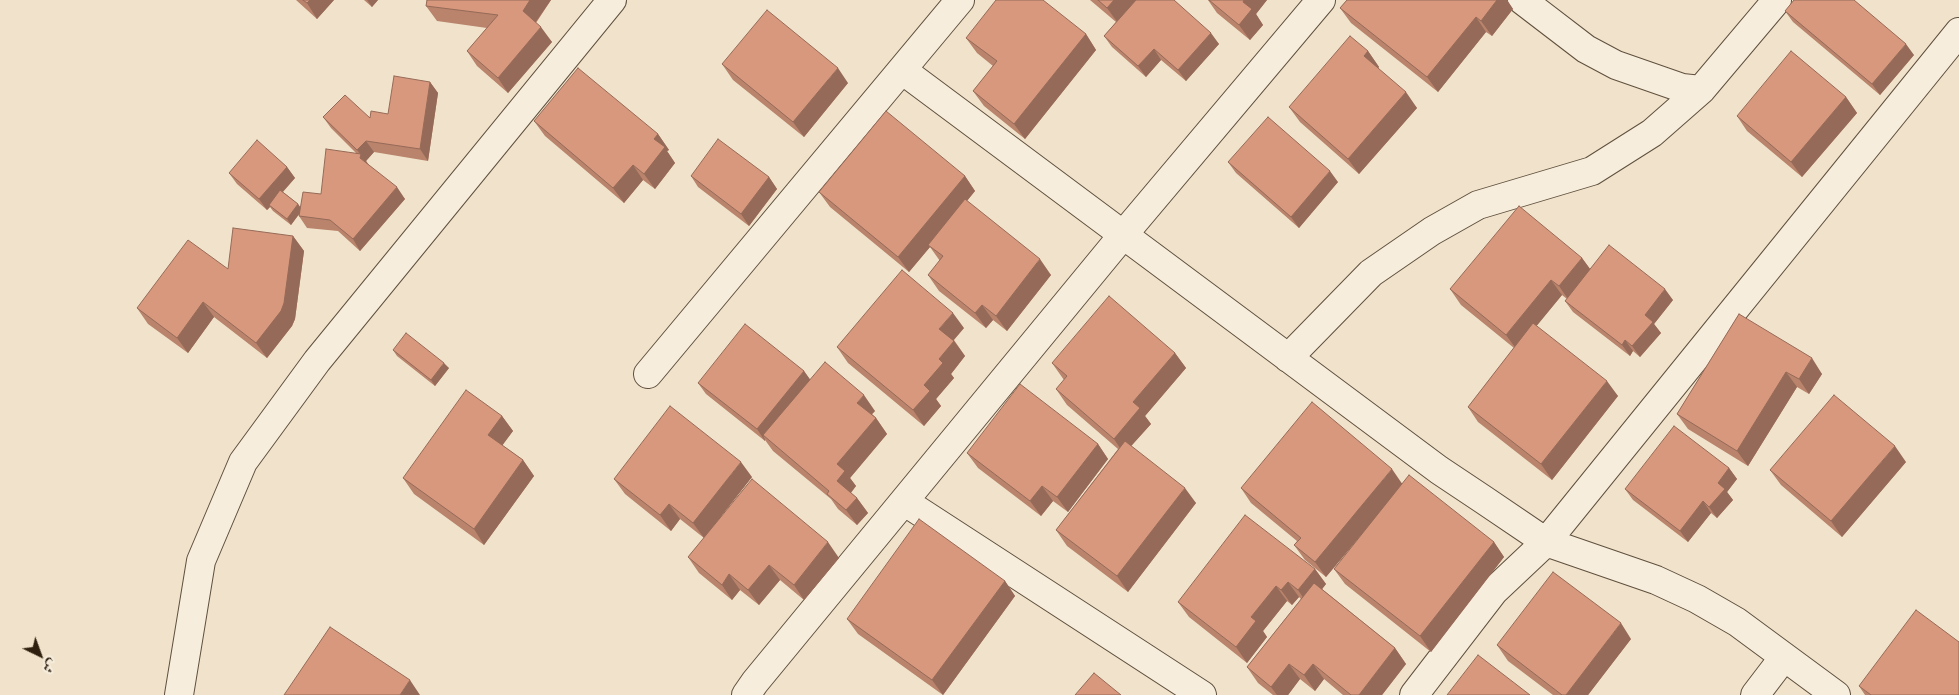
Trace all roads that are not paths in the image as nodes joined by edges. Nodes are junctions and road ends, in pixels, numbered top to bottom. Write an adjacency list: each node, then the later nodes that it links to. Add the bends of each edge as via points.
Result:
1 (612, 0): 15 (street, via 317,361 243,462 201,561)
2 (960, 0): 7 (street)
3 (1320, 0): 9 (street)
4 (1522, 0): 8 (street, via 1586,50 1616,65 1682,88)
5 (1777, 0): 8 (street)
6 (1959, 32): 13 (street)
7 (902, 70): 9 (street); 11 (street)
8 (1701, 90): 10 (street, via 1652,134 1592,171 1478,205 1432,231 1371,273)
9 (1123, 236): 10 (street); 12 (street)
10 (1288, 358): 13 (street, via 1439,470)
11 (648, 374)
12 (905, 502): 16 (street); 17 (street)
13 (1546, 542): 14 (street, via 1656,580 1697,599 1737,622); 18 (street, via 1494,591)
14 (1784, 657): 19 (street); 20 (street)
15 (179, 695)
16 (746, 695)
17 (1202, 695)
18 (1414, 695)
19 (1755, 695)
20 (1836, 695)

